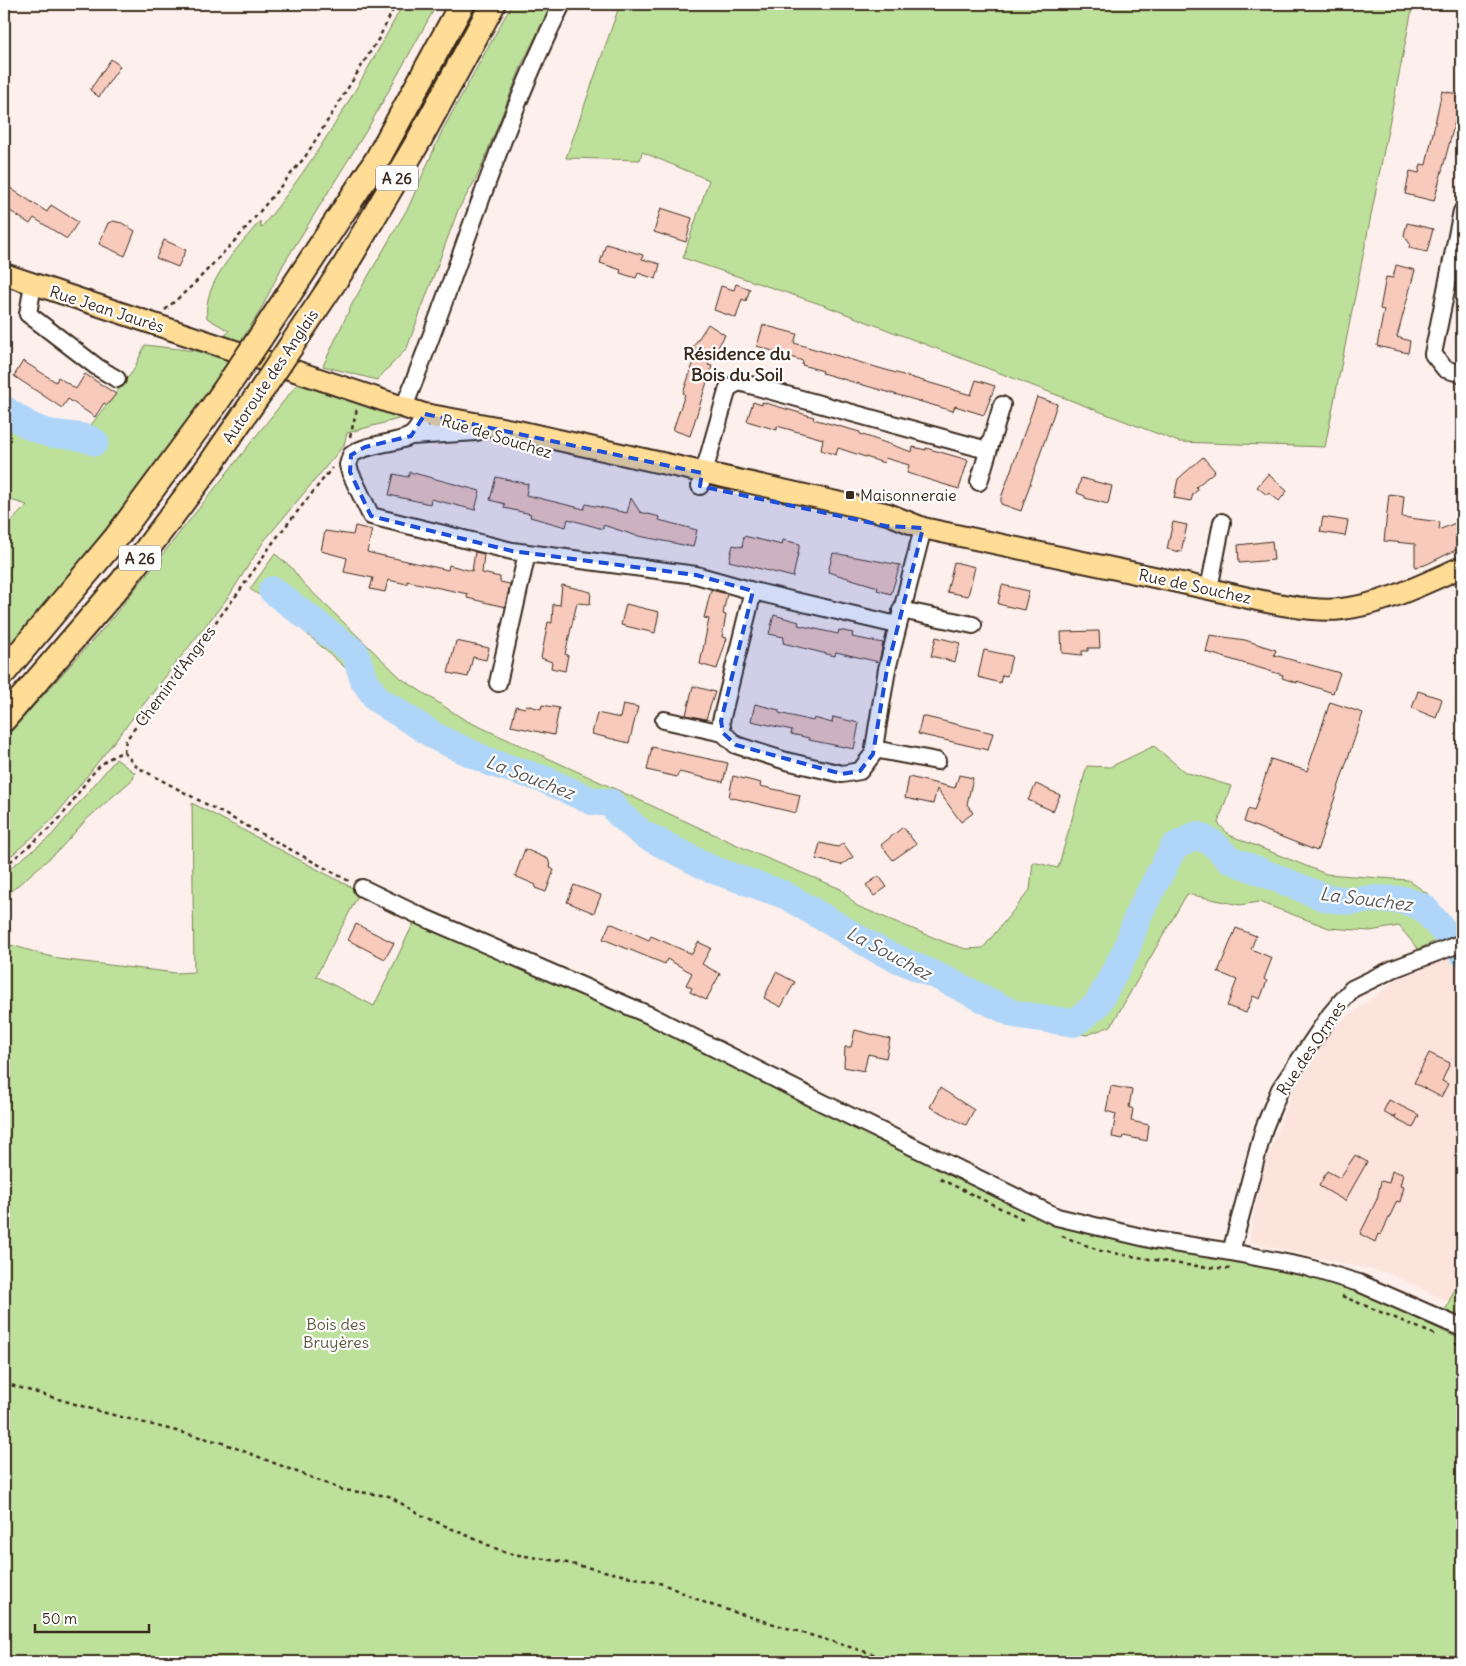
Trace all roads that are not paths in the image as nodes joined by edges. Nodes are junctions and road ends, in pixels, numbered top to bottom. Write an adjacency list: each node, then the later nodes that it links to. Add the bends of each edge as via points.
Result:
1 (462, 4): 25 (highway, Autoroute des Anglais / A 26, bridge, via 377,160 216,403 116,538)
2 (493, 4): 27 (highway, Autoroute des Anglais / A 26, bridge, via 419,140 344,267 292,346 207,469 123,581)
3 (562, 4): 10 (street, via 479,204)
4 (1462, 211): 7 (street, via 1432,354 1445,368)
5 (4, 274): 6 (main road, Rue Jean Jaurès)
6 (32, 284): 8 (street, via 28,314); 10 (main road, Rue Jean Jaurès, via 155,320 212,343)
7 (1462, 374)
8 (117, 379)
9 (1002, 405): 14 (street)
10 (404, 407): 11 (main road, Rue Jean Jaurès)
11 (425, 414): 12 (main road, Rue de Souchez); 13 (street); 15 (main road, Rue de Souchez, via 518,431)
12 (477, 432): 13 (street); 15 (main road, Rue de Souchez, via 511,443)
13 (411, 436): 19 (street, via 356,451 340,466 371,516)
14 (988, 450): 15 (street, via 739,382 728,388); 16 (street)
15 (701, 480): 18 (main road, Rue de Souchez, via 886,526)
16 (979, 482)
17 (1222, 522): 21 (street)
18 (923, 528): 21 (main road, Rue de Souchez); 23 (street)
19 (527, 553): 22 (street, via 696,575); 26 (street)
20 (1462, 566): 21 (main road, Rue de Souchez, via 1372,604 1340,610 1294,606)
21 (1209, 589)
22 (753, 591): 23 (street); 29 (street, via 722,721)
23 (899, 618): 24 (street); 30 (street)
24 (973, 625)
25 (4, 672)
26 (498, 683)
27 (4, 719)
28 (664, 720): 29 (street)
29 (723, 733): 30 (street, via 736,745 842,774 860,771)
30 (874, 749): 31 (street)
31 (937, 761)
32 (362, 888): 34 (street, via 649,1015 1057,1217 1154,1240)
33 (1462, 942): 34 (street, Rue des Ormes, via 1352,989 1330,1015 1280,1089 1264,1128)
34 (1231, 1252): 35 (street, via 1306,1267 1358,1283)
35 (1462, 1328)

